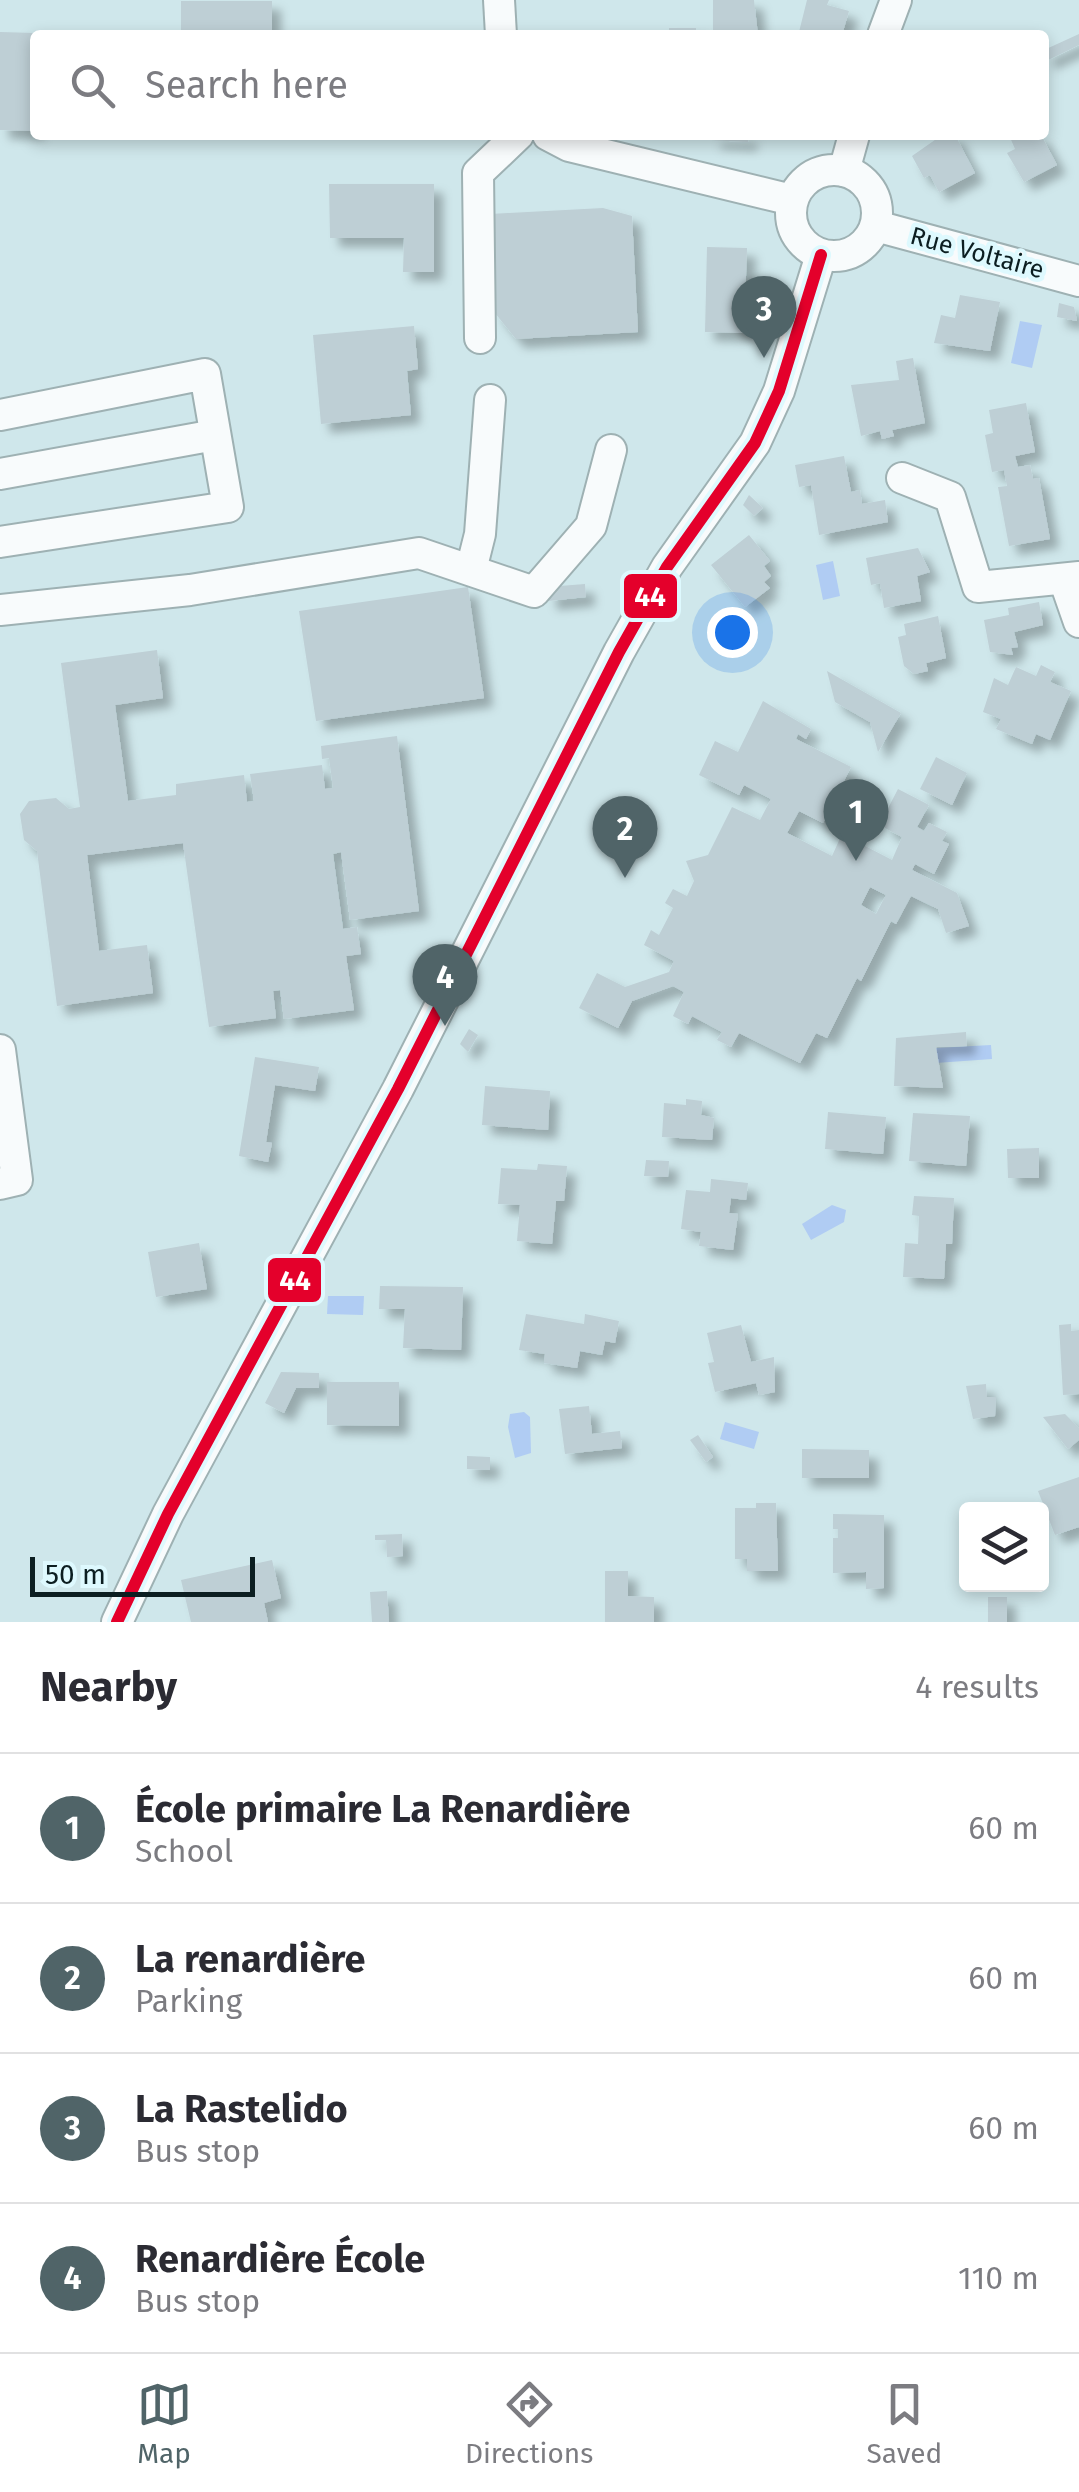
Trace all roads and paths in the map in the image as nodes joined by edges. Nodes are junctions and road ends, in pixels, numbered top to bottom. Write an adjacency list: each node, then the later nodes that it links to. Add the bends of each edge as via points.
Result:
1 (499, 0): 3 (street)
2 (896, 0): 4 (street)
3 (501, 30)
4 (885, 30)
5 (513, 140): 13 (street, via 478,173)
6 (558, 140): 9 (street)
7 (853, 140): 8 (street)
8 (844, 171): 9 (street, via 818,172); 10 (street, via 868,186)
9 (792, 200): 11 (street, via 795,233)
10 (876, 226): 11 (street, via 854,252); 12 (street, Rue Voltaire)
11 (821, 255): 27 (street, via 779,391 755,443 667,567 619,652 398,1090 168,1514)
12 (1079, 281)
13 (480, 338)
14 (490, 400): 21 (street, via 480,534)
15 (0, 415): 16 (street, via 204,374)
16 (215, 435): 18 (street); 20 (street, via 228,506)
17 (611, 450): 21 (street, via 590,526 534,592)
18 (0, 474)
19 (902, 478): 22 (street, via 950,498 978,587)
20 (0, 542)
21 (470, 570): 23 (street, via 419,553 190,590)
22 (1072, 578): 24 (street)
23 (0, 610)
24 (1079, 622)
25 (0, 1050): 26 (street, via 17,1180)
26 (0, 1184)
27 (117, 1622)

